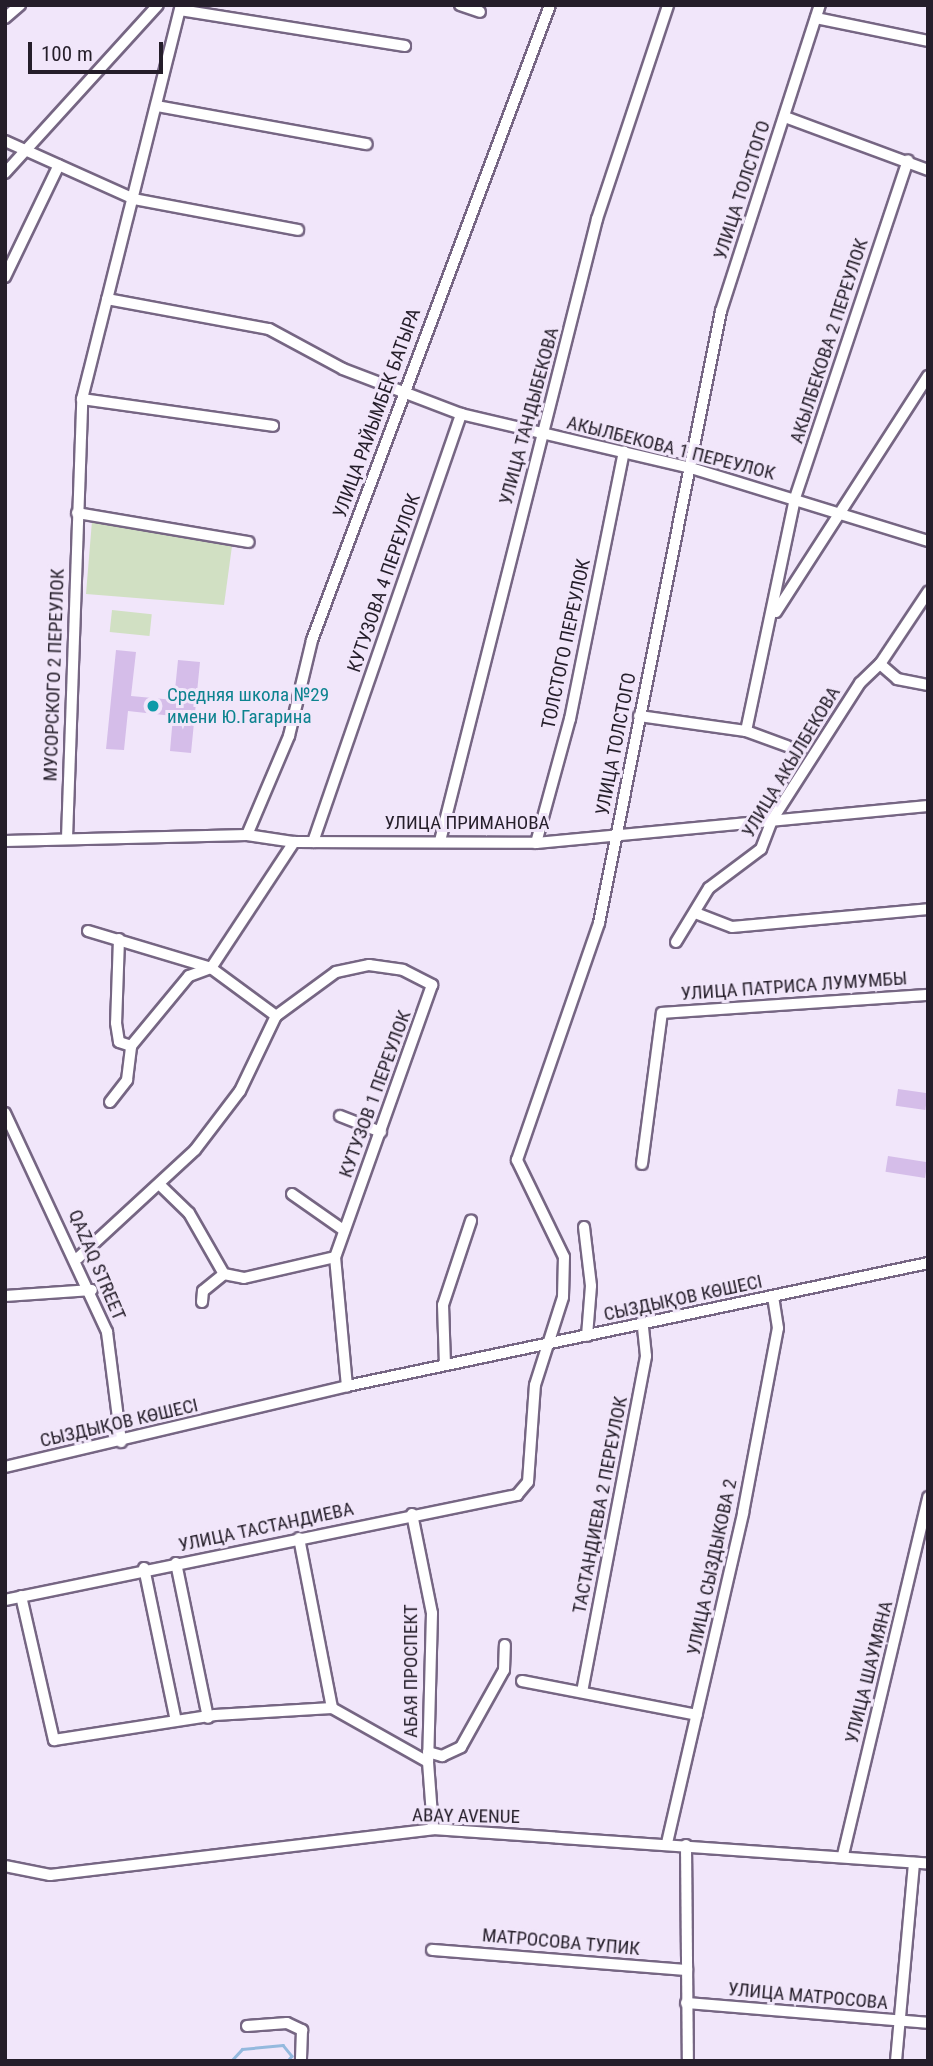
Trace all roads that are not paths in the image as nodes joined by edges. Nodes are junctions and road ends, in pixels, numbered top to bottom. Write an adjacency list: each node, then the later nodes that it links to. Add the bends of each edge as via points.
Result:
1 (20, 5): 9 (street)
2 (158, 5): 17 (street)
3 (460, 5): 8 (street)
4 (550, 5): 27 (street, УЛИЦА РАЙЫМБЕК БАТЫРА)
5 (668, 5): 31 (street, УЛИЦА ТАНДЫБЕКОВА, via 597,219)
6 (820, 5): 10 (street, УЛИЦА ТОЛСТОГО)
7 (180, 7): 12 (street); 13 (street, МУСОРСКОГО 2 ПЕРЕУЛОК)
8 (480, 12)
9 (5, 18)
10 (816, 18): 11 (street); 14 (street, УЛИЦА ТОЛСТОГО)
11 (928, 41)
12 (405, 46)
13 (157, 106): 16 (street); 22 (street, МУСОРСКОГО 2 ПЕРЕУЛОК)
14 (785, 117): 18 (street); 33 (street, УЛИЦА ТОЛСТОГО, via 721,311)
15 (5, 141): 17 (street)
16 (367, 144)
17 (25, 153): 19 (street); 21 (street)
18 (908, 160): 20 (street); 34 (street, АКЫЛБЕКОВА 2 ПЕРЕУЛОК)
19 (59, 165): 22 (street); 24 (street)
20 (928, 170)
21 (5, 173)
22 (134, 199): 23 (street); 25 (street, МУСОРСКОГО 2 ПЕРЕУЛОК)
23 (298, 230)
24 (5, 277)
25 (107, 299): 27 (street, via 269,329 343,369); 28 (street, МУСОРСКОГО 2 ПЕРЕУЛОК)
26 (928, 376): 36 (street, АКЫЛБЕКОВА 2 ПЕРЕУЛОК)
27 (404, 393): 29 (street, АКЫЛБЕКОВА 1 ПЕРЕУЛОК); 50 (street, УЛИЦА РАЙЫМБЕК БАТЫРА, via 312,640 289,736)
28 (82, 399): 30 (street); 35 (street, МУСОРСКОГО 2 ПЕРЕУЛОК)
29 (461, 414): 31 (street, АКЫЛБЕКОВА 1 ПЕРЕУЛОК); 56 (street, КУТУЗОВА 4 ПЕРЕУЛОК)
30 (273, 426)
31 (543, 435): 32 (street, АКЫЛБЕКОВА 1 ПЕРЕУЛОК); 54 (street, УЛИЦА ТАНДЫБЕКОВА)
32 (624, 451): 33 (street, АКЫЛБЕКОВА 1 ПЕРЕУЛОК); 57 (street, ТОЛСТОГО ПЕРЕУЛОК, via 570,719)
33 (691, 468): 34 (street, АКЫЛБЕКОВА 1 ПЕРЕУЛОК); 45 (street, УЛИЦА ТОЛСТОГО)
34 (795, 498): 36 (street, АКЫЛБЕКОВА 1 ПЕРЕУЛОК); 39 (street, АКЫЛБЕКОВА 2 ПЕРЕУЛОК)
35 (77, 513): 37 (street); 52 (street, МУСОРСКОГО 2 ПЕРЕУЛОК)
36 (841, 515): 38 (street, АКЫЛБЕКОВА 1 ПЕРЕУЛОК); 40 (street, АКЫЛБЕКОВА 2 ПЕРЕУЛОК)
37 (249, 541)
38 (928, 541)
39 (780, 577): 40 (street); 42 (street, АКЫЛБЕКОВА 2 ПЕРЕУЛОК)
40 (798, 579): 42 (street, АКЫЛБЕКОВА 2 ПЕРЕУЛОК)
41 (928, 592): 43 (street, УЛИЦА АКЫЛБЕКОВА)
42 (773, 618): 46 (street, АКЫЛБЕКОВА 2 ПЕРЕУЛОК)
43 (880, 664): 44 (street, via 897,679); 49 (street, УЛИЦА АКЫЛБЕКОВА, via 860,683)
44 (928, 685)
45 (639, 716): 46 (street); 51 (street, УЛИЦА ТОЛСТОГО)
46 (746, 731): 47 (street)
47 (787, 746)
48 (928, 806): 49 (street, УЛИЦА ПРИМАНОВА)
49 (772, 820): 51 (street, УЛИЦА ПРИМАНОВА); 59 (street, УЛИЦА АКЫЛБЕКОВА, via 761,849 709,888)
50 (247, 835): 52 (street, УЛИЦА ПРИМАНОВА); 55 (street, УЛИЦА ПРИМАНОВА)
51 (617, 835): 57 (street, УЛИЦА ПРИМАНОВА); 87 (street, УЛИЦА ТОЛСТОГО, via 599,923 517,1160 564,1257 563,1297)
52 (67, 838): 53 (street, УЛИЦА ПРИМАНОВА)
53 (5, 841)
54 (440, 841): 56 (street, УЛИЦА ПРИМАНОВА); 57 (street, УЛИЦА ПРИМАНОВА)
55 (294, 842): 56 (street, УЛИЦА ПРИМАНОВА); 63 (street)
56 (313, 842)
57 (536, 843)
58 (928, 909): 59 (street, via 732,927)
59 (698, 914): 62 (street, УЛИЦА АКЫЛБЕКОВА)
60 (88, 931): 61 (street)
61 (119, 939): 63 (street); 66 (street, via 116,1023 120,1042)
62 (676, 942)
63 (211, 968): 65 (street); 66 (street, via 189,976)
64 (928, 995): 71 (street, УЛИЦА ПАТРИСА ЛУМУМБЫ, via 662,1013)
65 (276, 1016): 70 (street, КУТУЗОВ 1 ПЕРЕУЛОК, via 336,972 369,965 403,970 432,985); 72 (street, КУТУЗОВ 1 ПЕРЕУЛОК, via 240,1091)
66 (131, 1046): 67 (street, via 127,1080)
67 (110, 1102)
68 (5, 1113): 78 (street, QAZAQ STREET)
69 (340, 1115): 70 (street)
70 (381, 1132): 76 (street, КУТУЗОВ 1 ПЕРЕУЛОК)
71 (642, 1164)
72 (160, 1185): 78 (street, КУТУЗОВ 1 ПЕРЕУЛОК); 80 (street, via 189,1213)
73 (292, 1194): 76 (street)
74 (471, 1221): 88 (street, via 443,1305)
75 (584, 1227): 86 (street, via 592,1286)
76 (342, 1229): 77 (street, КУТУЗОВ 1 ПЕРЕУЛОК)
77 (335, 1257): 80 (street, via 244,1278); 89 (street, КУТУЗОВ 1 ПЕРЕУЛОК)
78 (78, 1258): 81 (street, QAZAQ STREET)
79 (928, 1263): 83 (street, СЫЗДЫҚОВ КӨШЕСІ)
80 (224, 1274): 84 (street, via 202,1291)
81 (92, 1290): 82 (street); 90 (street, QAZAQ STREET, via 107,1332)
82 (5, 1296)
83 (773, 1296): 85 (street, СЫЗДЫҚОВ КӨШЕСІ); 104 (street, УЛИЦА СЫЗДЫКОВА 2, via 778,1328)
84 (202, 1302)
85 (643, 1325): 86 (street, СЫЗДЫҚОВ КӨШЕСІ); 102 (street, ТАСТАНДИЕВА 2 ПЕРЕУЛОК, via 646,1356)
86 (587, 1336): 87 (street, СЫЗДЫҚОВ КӨШЕСІ)
87 (545, 1345): 88 (street, СЫЗДЫҚОВ КӨШЕСІ); 92 (street, УЛИЦА ТОЛСТОГО, via 535,1385)
88 (445, 1365): 89 (street, СЫЗДЫҚОВ КӨШЕСІ)
89 (347, 1386): 90 (street, СЫЗДЫҚОВ КӨШЕСІ)
90 (121, 1442): 91 (street, СЫЗДЫҚОВ КӨШЕСІ)
91 (5, 1467)
92 (528, 1482): 94 (street, УЛИЦА ТАСТАНДИЕВА, via 517,1495)
93 (928, 1497): 111 (street, УЛИЦА ШАУМЯНА)
94 (412, 1514): 95 (street, УЛИЦА ТАСТАНДИЕВА); 107 (street, АБАЯ ПРОСПЕКТ, via 432,1612)
95 (299, 1538): 96 (street, УЛИЦА ТАСТАНДИЕВА); 103 (street)
96 (176, 1563): 97 (street, УЛИЦА ТАСТАНДИЕВА); 105 (street)
97 (145, 1568): 98 (street, УЛИЦА ТАСТАНДИЕВА); 106 (street)
98 (21, 1596): 99 (street, УЛИЦА ТАСТАНДИЕВА); 106 (street, via 54,1740)
99 (5, 1600)
100 (505, 1645): 107 (street, via 504,1670 461,1747)
101 (522, 1681): 102 (street)
102 (582, 1692): 104 (street)
103 (332, 1707): 105 (street); 107 (street)
104 (697, 1715): 109 (street, УЛИЦА СЫЗДЫКОВА 2)
105 (208, 1718): 106 (street)
106 (176, 1721)
107 (428, 1757): 108 (street, АБАЯ ПРОСПЕКТ)
108 (433, 1829): 109 (street, ABAY AVENUE); 114 (street, ABAY AVENUE, via 50,1875)
109 (667, 1843): 110 (street, ABAY AVENUE)
110 (686, 1845): 111 (street, ABAY AVENUE); 116 (street)
111 (843, 1855): 112 (street, ABAY AVENUE)
112 (914, 1863): 113 (street, ABAY AVENUE); 118 (street)
113 (928, 1864)
114 (5, 1866)
115 (432, 1950): 116 (street, МАТРОСОВА ТУПИК)
116 (687, 1970): 117 (street)
117 (686, 2003): 118 (street, УЛИЦА МАТРОСОВА); 122 (street)
118 (901, 2021): 119 (street, УЛИЦА МАТРОСОВА); 123 (street)
119 (928, 2023)
120 (247, 2026): 121 (street, via 287,2023 302,2030)
121 (301, 2061)
122 (688, 2061)
123 (896, 2061)

